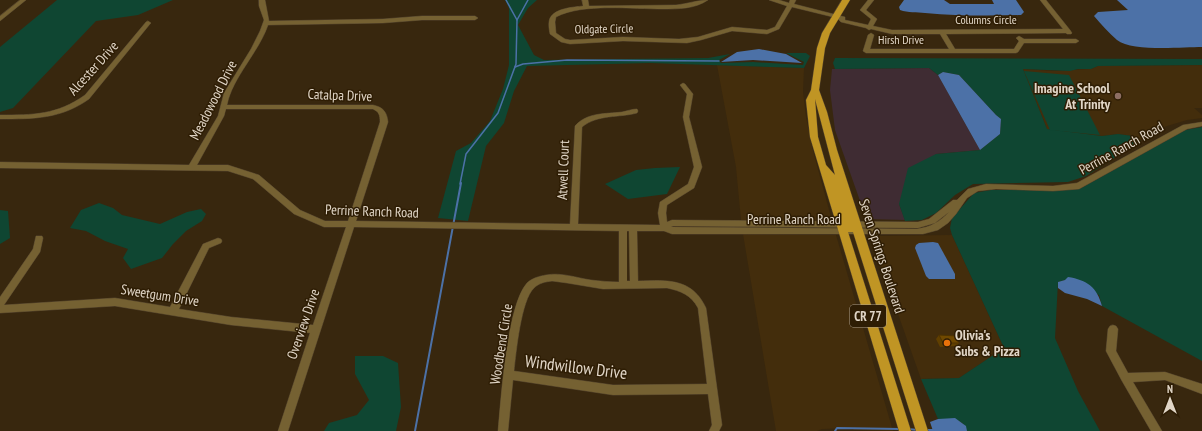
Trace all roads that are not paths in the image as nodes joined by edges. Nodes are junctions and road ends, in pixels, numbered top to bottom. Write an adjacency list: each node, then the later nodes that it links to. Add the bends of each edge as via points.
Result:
1 (23, 0): 15 (street)
2 (262, 0): 17 (street)
3 (585, 0): 12 (street)
4 (705, 0): 10 (street, Oldgate Circle, via 688,6 670,7)
5 (772, 0): 11 (street)
6 (793, 0): 11 (street)
7 (846, 0): 14 (main road, Seven Springs Boulevard / CR 77)
8 (871, 0): 18 (street, via 863,10 874,19)
9 (1043, 0): 20 (street)
10 (645, 3): 12 (street, Oldgate Circle)
11 (789, 6): 12 (street, Oldgate Circle, via 777,28 766,32 732,29 688,41 620,39 570,42 563,41 553,34 552,24 555,15 563,10); 14 (street)
12 (586, 8)
13 (476, 18): 17 (street)
14 (837, 18): 18 (street, Columns Circle); 25 (main road, Seven Springs Boulevard / CR 77, via 821,48)
15 (0, 19)
16 (148, 23): 28 (street, Alcester Drive, via 79,104 39,117)
17 (267, 23): 26 (street, Meadowood Drive, via 226,95)
18 (871, 29): 21 (street, Columns Circle, via 884,32); 23 (street, Hirsh Drive, via 866,51)
19 (1014, 31): 20 (street, Columns Circle); 21 (street, Columns Circle); 22 (street)
20 (1068, 31): 22 (street, via 1076,41)
21 (942, 32): 23 (street, Hirsh Drive)
22 (1022, 41): 23 (street, Hirsh Drive, via 1016,51)
23 (953, 51)
24 (683, 85): 36 (street, via 690,94 686,117 698,168 691,186 664,204)
25 (815, 90): 37 (main road, Seven Springs Boulevard / CR 77, via 821,102); 37 (main road, Seven Springs Boulevard / CR 77, via 810,100 814,137 822,166 834,180)
26 (225, 107): 31 (street, Meadowood Drive); 32 (street, Catalpa Drive, via 357,106 373,107 382,111 384,122)
27 (635, 111): 33 (street, Atwell Court, via 625,115 590,118 579,126)
28 (0, 117)
29 (1202, 124): 37 (street, Perrine Ranch Road, via 1185,127 1079,186 983,187 971,190 935,229 917,232)
30 (0, 165): 31 (street, Perrine Ranch Road)
31 (192, 167): 32 (street, Perrine Ranch Road, via 228,168 256,177 297,212 324,224)
32 (352, 226): 33 (street, Perrine Ranch Road); 45 (street, Overview Drive)
33 (574, 227): 34 (street, Perrine Ranch Road)
34 (623, 228): 35 (street, Perrine Ranch Road); 40 (street)
35 (633, 228): 36 (street, Perrine Ranch Road); 41 (street)
36 (664, 228): 37 (street, Perrine Ranch Road, via 672,231)
37 (849, 228): 49 (main road, Seven Springs Boulevard / CR 77); 52 (main road, Seven Springs Boulevard / CR 77)
38 (39, 238): 42 (street, via 37,250)
39 (218, 241): 44 (street, via 206,246)
40 (623, 285): 41 (street, Woodbend Circle); 47 (street, Woodbend Circle, via 602,285 555,278 540,280 530,287 521,300)
41 (634, 285): 50 (street, Woodbend Circle, via 668,285 684,288 698,298 702,308)
42 (0, 304)
43 (0, 309): 44 (street, Sweetgum Drive, via 115,302)
44 (174, 311): 45 (street, Sweetgum Drive, via 231,321)
45 (315, 329): 53 (street, Overview Drive)
46 (1113, 329): 48 (street, via 1111,351)
47 (509, 374): 50 (street, Windwillow Drive, via 613,390); 54 (street, Woodbend Circle)
48 (1125, 378): 51 (street, via 1165,376); 58 (street)
49 (889, 381): 52 (main road, via 902,391); 56 (main road, Seven Springs Boulevard / CR 77)
50 (711, 389): 55 (street, Woodbend Circle, via 717,425)
51 (1202, 389)
52 (916, 413): 57 (main road, Seven Springs Boulevard / CR 77)
53 (283, 431)
54 (503, 431)
55 (714, 431)
56 (905, 431)
57 (922, 431)
58 (1157, 431)

